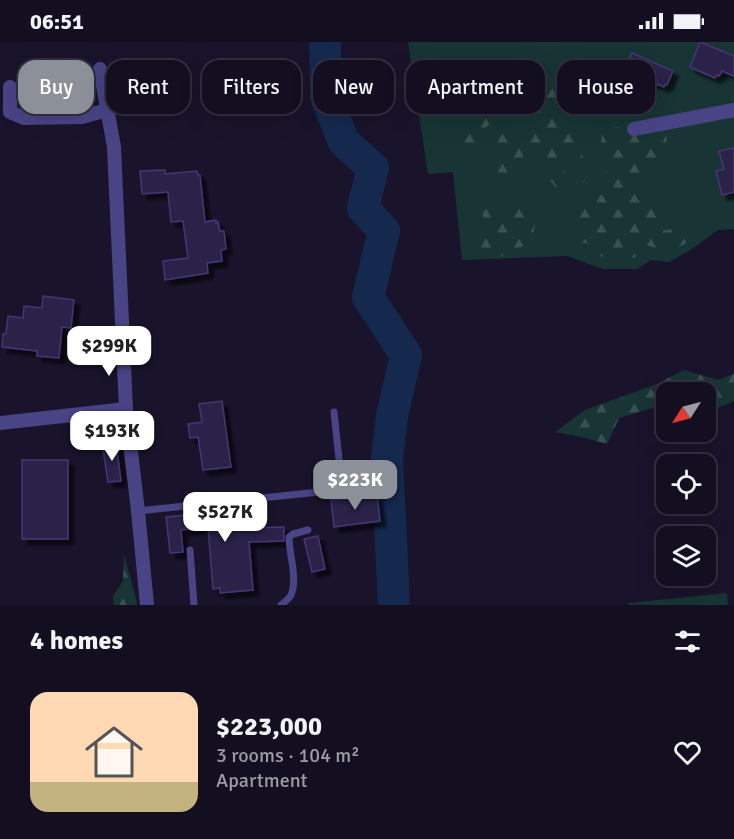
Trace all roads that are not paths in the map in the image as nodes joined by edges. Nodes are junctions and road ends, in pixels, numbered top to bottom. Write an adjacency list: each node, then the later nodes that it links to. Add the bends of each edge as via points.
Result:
1 (100, 69): 3 (street)
2 (10, 87): 4 (street, via 10,112 24,118 82,117)
3 (106, 104)
4 (106, 110)
5 (734, 110): 7 (street)
6 (108, 114): 8 (street, via 114,147)
7 (634, 129)
8 (126, 409): 10 (street); 11 (street)
9 (334, 412): 11 (lane, via 340,482 334,489)
10 (0, 423)
11 (138, 511): 14 (street)
12 (308, 530): 16 (lane, via 289,537 292,593)
13 (190, 550): 15 (lane)
14 (147, 605)
15 (195, 605)
16 (281, 605)

